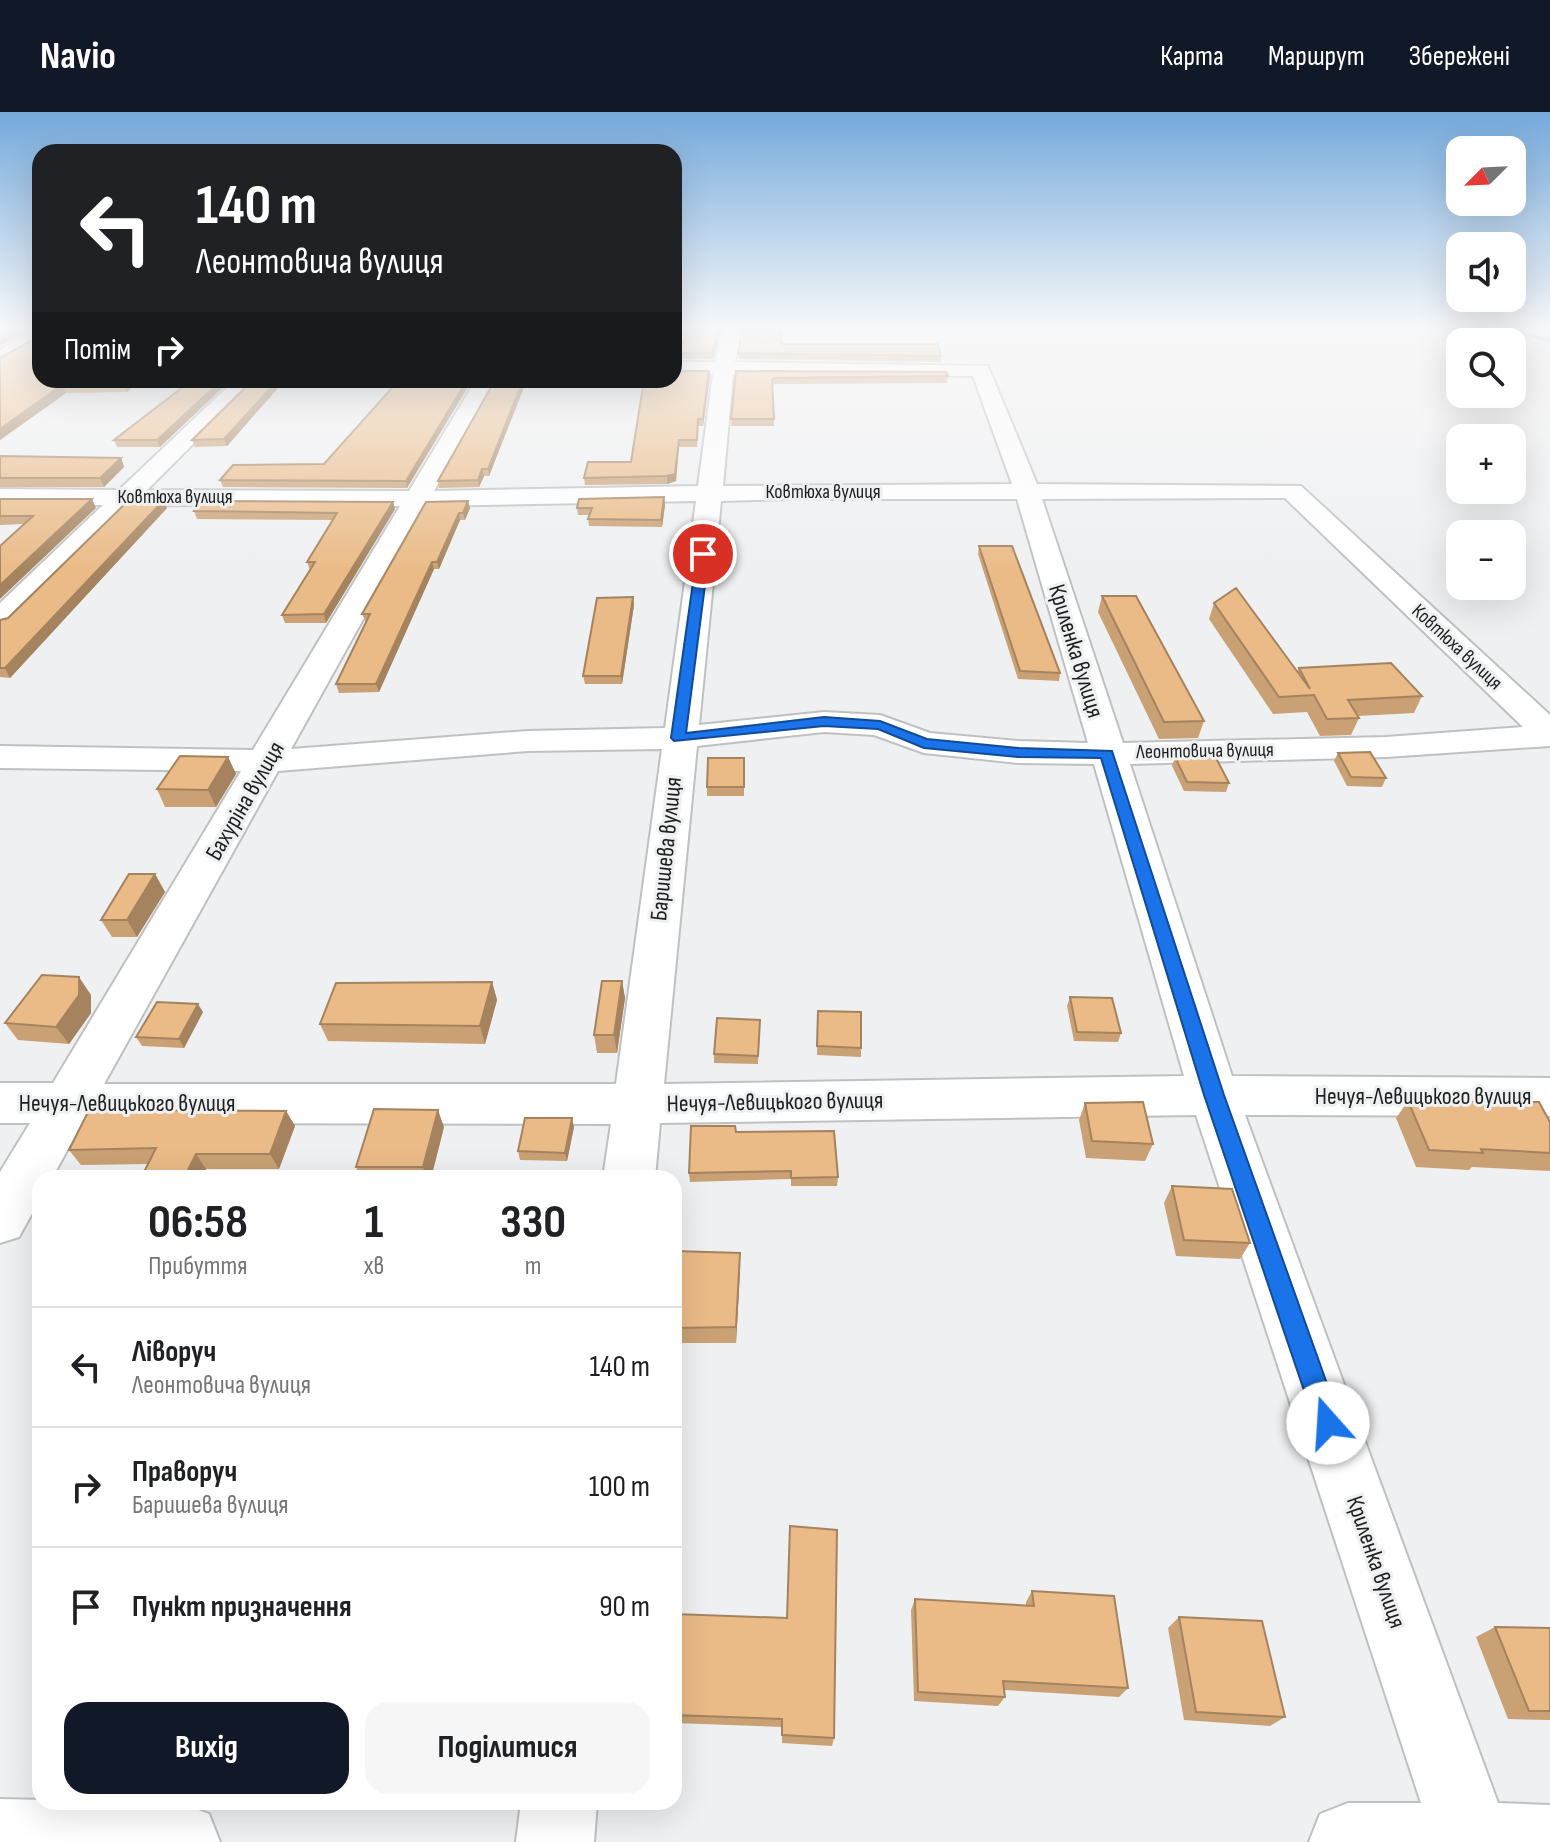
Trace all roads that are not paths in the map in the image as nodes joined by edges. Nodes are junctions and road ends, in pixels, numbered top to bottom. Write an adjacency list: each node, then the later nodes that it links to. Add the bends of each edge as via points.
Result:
1 (215, 411): 8 (street)
2 (468, 411): 9 (street, Бахуріна вулиця)
3 (720, 411): 5 (street, Баришева вулиця)
4 (997, 411): 6 (street, Криленка вулиця)
5 (711, 492): 6 (street, Ковтюха вулиця); 9 (street, Ковтюха вулиця); 12 (street, Баришева вулиця)
6 (1028, 493): 11 (street, Ковтюха вулиця, via 1292,491); 13 (street, Криленка вулиця)
7 (0, 497): 8 (street, Ковтюха вулиця)
8 (126, 497): 9 (street, Ковтюха вулиця); 10 (street)
9 (418, 499): 15 (street, Бахуріна вулиця)
10 (0, 619)
11 (1550, 735): 13 (street, Леонтовича вулиця, via 1386,747)
12 (679, 738): 13 (street, Леонтовича вулиця, via 824,722 880,725 924,743); 15 (street, Леонтовича вулиця, via 528,741); 20 (street, Баришева вулиця)
13 (1107, 754): 16 (street, Криленка вулиця)
14 (0, 757): 15 (street, Леонтовича вулиця)
15 (268, 761): 19 (street, Бахуріна вулиця)
16 (1214, 1095): 17 (street, Нечуя-Левицького вулиця); 20 (street, Нечуя-Левицького вулиця); 28 (street, Криленка вулиця)
17 (1550, 1097)
18 (0, 1103): 19 (street, Нечуя-Левицького вулиця)
19 (68, 1104): 20 (street, Нечуя-Левицького вулиця); 22 (street, Бахуріна вулиця)
20 (638, 1104): 21 (street, Баришева вулиця)
21 (630, 1170)
22 (0, 1220)
23 (558, 1810): 26 (street)
24 (0, 1838): 25 (street)
25 (181, 1842)
26 (555, 1842)
27 (1348, 1842): 28 (street)
28 (1497, 1842)

